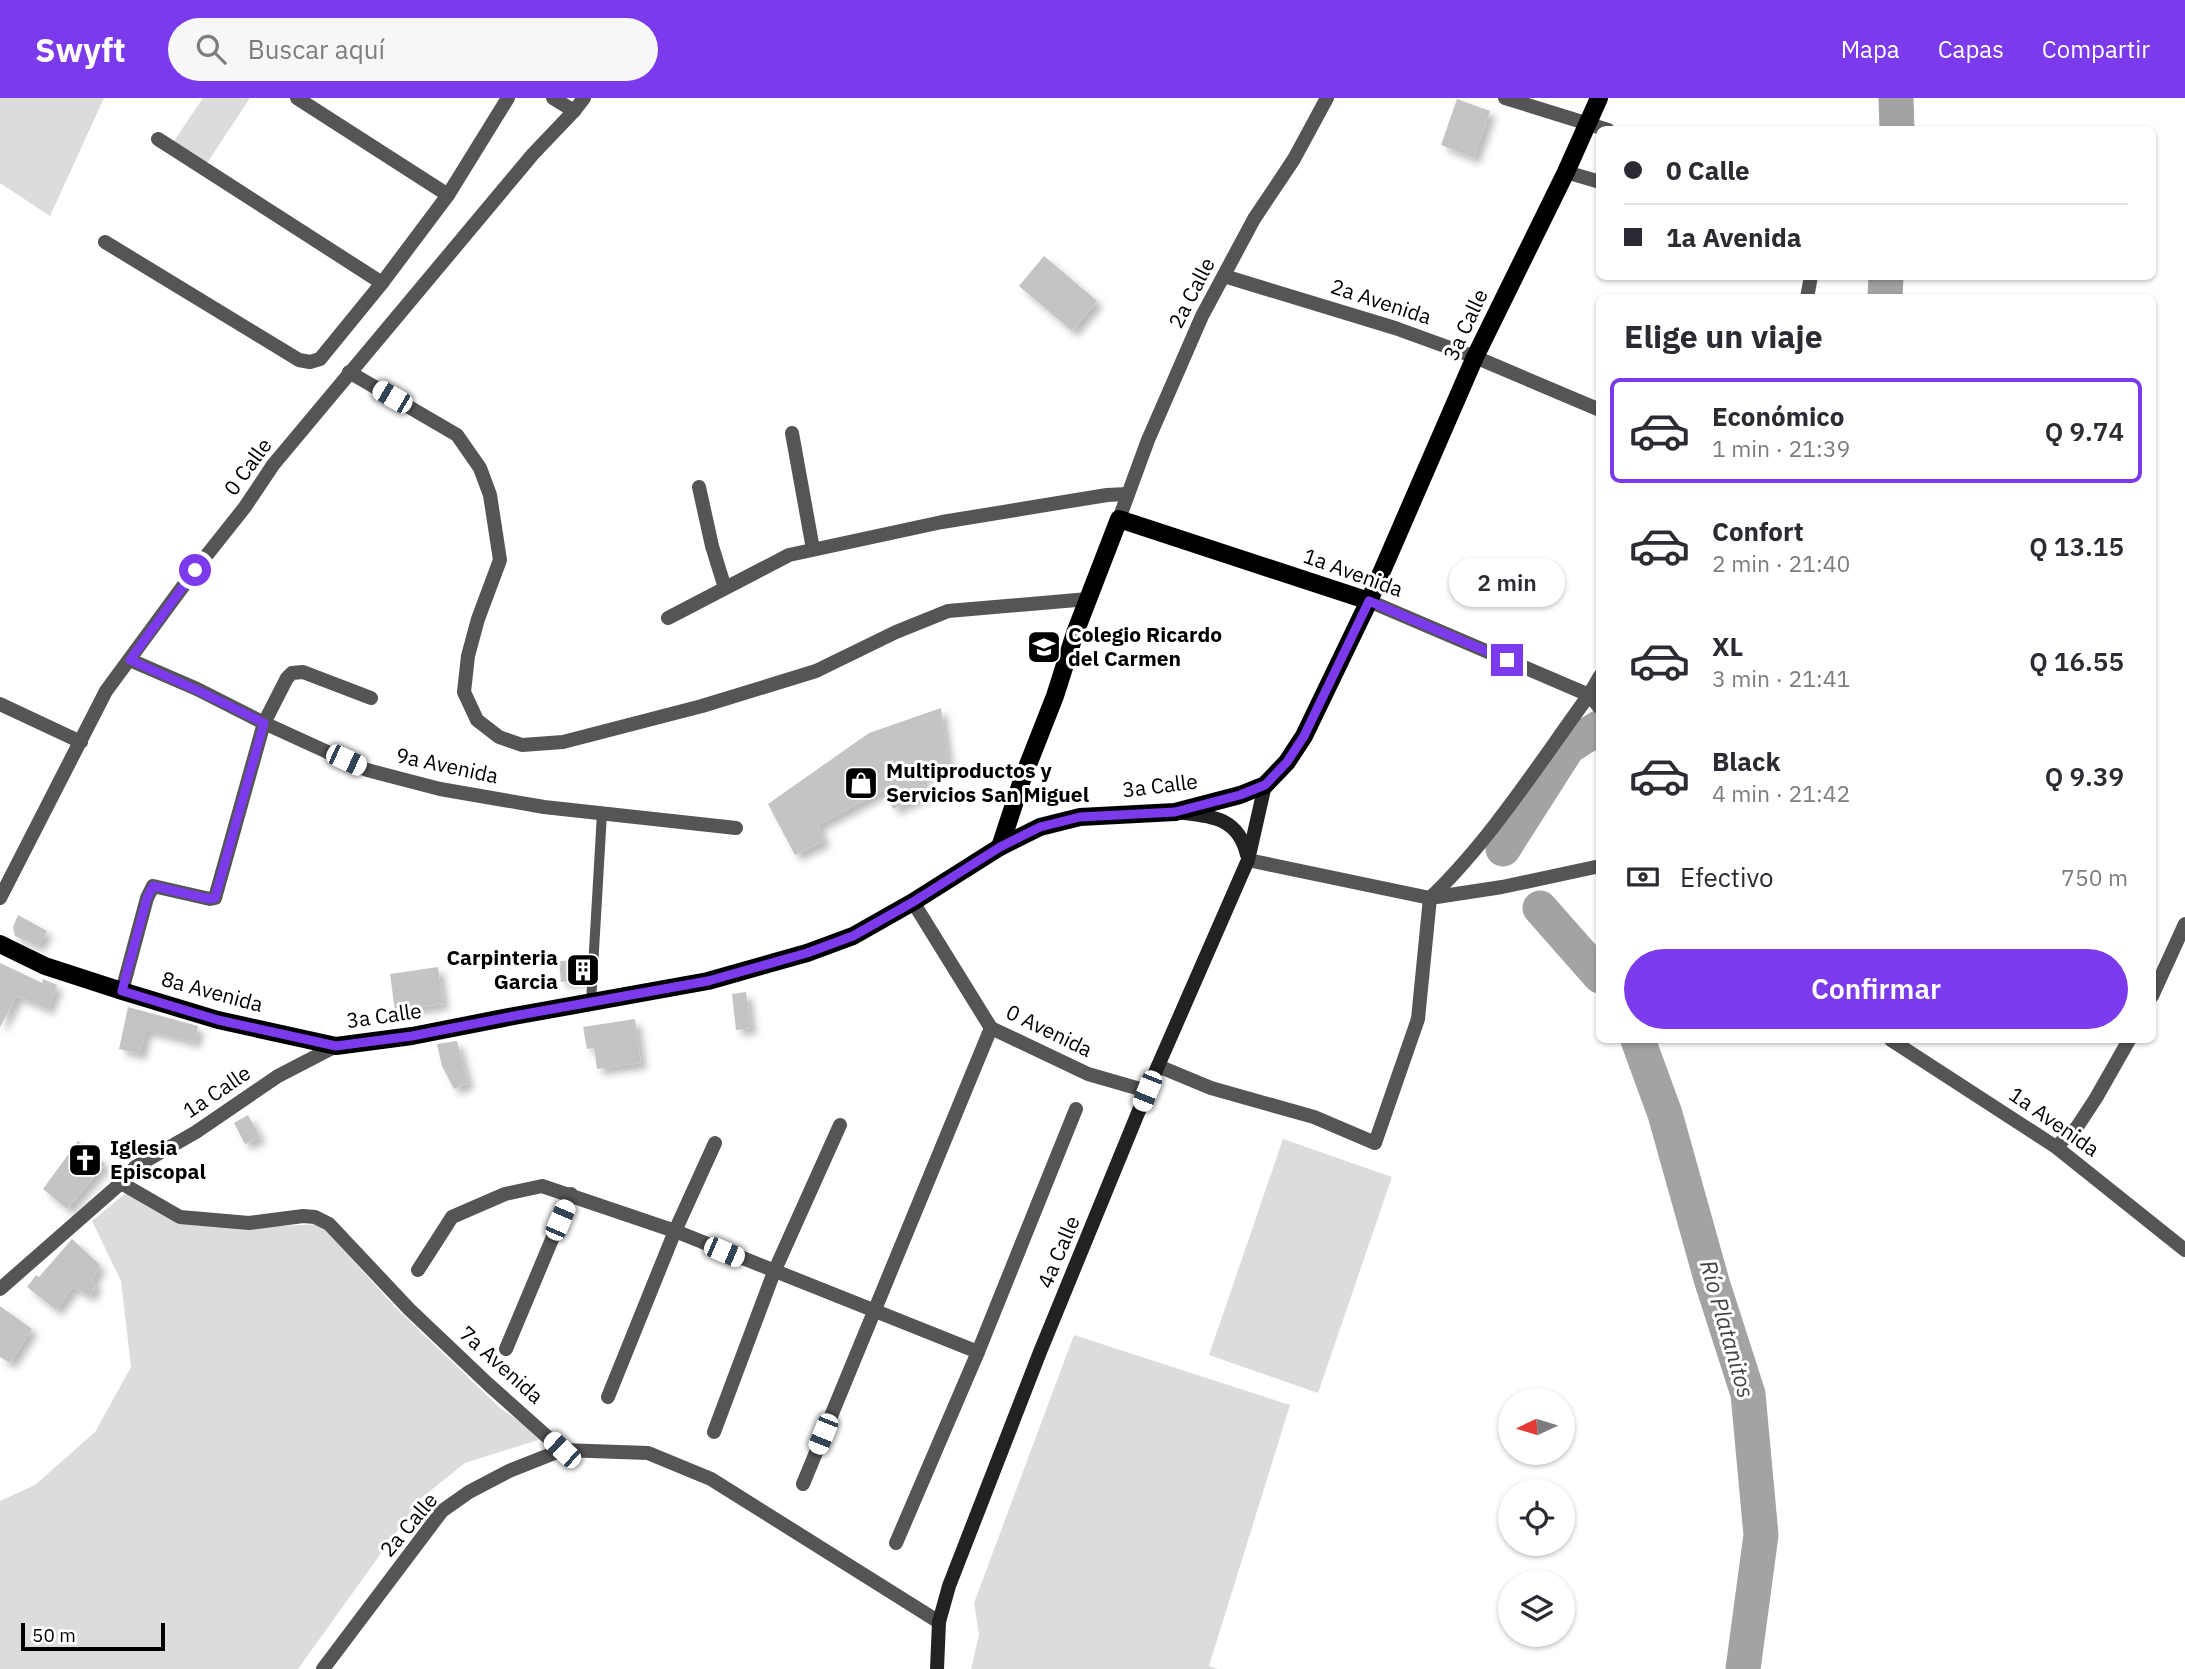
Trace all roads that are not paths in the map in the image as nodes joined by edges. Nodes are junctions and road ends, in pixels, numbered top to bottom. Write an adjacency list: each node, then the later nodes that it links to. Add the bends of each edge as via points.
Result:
1 (297, 98): 14 (street)
2 (553, 98): 8 (street)
3 (584, 98): 8 (street, 0 Calle)
4 (1327, 98): 16 (street, 2a Calle)
5 (1505, 98): 9 (street)
6 (1598, 98): 9 (main road, 3a Calle)
7 (505, 99): 14 (street)
8 (574, 111): 19 (street, 0 Calle)
9 (1586, 124): 10 (street); 12 (main road, 3a Calle)
10 (1596, 127)
11 (159, 139): 17 (street)
12 (1566, 172): 13 (street); 18 (main road, 3a Calle)
13 (1596, 180)
14 (448, 195): 17 (street)
15 (105, 242): 17 (street, via 299,360 310,362 320,359)
16 (1224, 276): 18 (street, 2a Avenida); 23 (street, 2a Calle, via 1202,316)
17 (382, 283)
18 (1475, 357): 20 (street, 2a Avenida); 28 (main road, 3a Calle)
19 (349, 372): 27 (street, via 457,435 480,468 490,495 500,560 478,619 464,692 477,720 499,737 522,745 563,742 816,671 947,611); 30 (street, 0 Calle, via 273,465)
20 (1596, 408)
21 (792, 433): 25 (street)
22 (699, 487): 26 (street)
23 (1127, 494): 24 (street, 2a Calle); 25 (street, via 942,522)
24 (1119, 519): 27 (main road); 28 (main road, 1a Avenida)
25 (813, 550): 26 (street, via 789,555)
26 (725, 588): 29 (street)
27 (1088, 599): 40 (main road)
28 (1369, 601): 32 (street, 1a Avenida); 36 (main road, 3a Calle, via 1304,736)
29 (668, 618)
30 (130, 660): 34 (street, 9a Avenida); 35 (street, 0 Calle, via 106,691)
31 (371, 698): 34 (street, via 296,672 287,678)
32 (1594, 701): 44 (street, via 1455,874)
33 (0, 704): 35 (street)
34 (264, 723): 38 (street, 9a Avenida, via 367,770 415,783); 49 (street, via 215,898 153,886)
35 (82, 742): 43 (street, 0 Calle)
36 (1265, 785): 37 (main road, 3a Calle); 41 (main road, 4a Calle)
37 (1175, 812): 40 (main road, 3a Calle, via 1059,821); 41 (main road, via 1219,818 1244,842)
38 (602, 813): 39 (street, 9a Avenida); 50 (street)
39 (736, 828)
40 (1000, 847): 45 (main road, 3a Calle)
41 (1248, 860): 44 (street); 55 (main road, 4a Calle)
42 (1596, 867): 44 (street)
43 (0, 898)
44 (1430, 898): 55 (street, via 1418,1019 1375,1143 1314,1117 1211,1088)
45 (913, 902): 50 (main road, 3a Calle, via 853,936 807,953 708,981); 51 (street, 0 Avenida)
46 (2185, 924): 48 (street)
47 (0, 944): 49 (main road, 8a Avenida, via 45,966)
48 (2156, 987)
49 (122, 991): 54 (main road, 8a Avenida, via 218,1020)
50 (591, 1002): 54 (main road, 3a Calle)
51 (991, 1028): 56 (street, 0 Avenida, via 1088,1074); 68 (street)
52 (1896, 1043): 60 (street, 1a Avenida)
53 (2127, 1043): 60 (street, via 2077,1127)
54 (336, 1046): 61 (street, 1a Calle, via 278,1076 135,1167)
55 (1158, 1066): 56 (main road, 4a Calle)
56 (1147, 1091): 76 (main road, 4a Calle, via 1040,1352)
57 (1076, 1110): 70 (street)
58 (841, 1125): 66 (street)
59 (715, 1143): 63 (street)
60 (2056, 1147): 64 (street, 1a Avenida)
61 (121, 1183): 67 (street, 1a Calle); 73 (street, 7a Avenida, via 180,1217 249,1223 303,1216 329,1224 408,1309)
62 (571, 1194): 63 (street); 65 (street, via 542,1186 505,1194 452,1217); 69 (street)
63 (675, 1231): 66 (street); 71 (street)
64 (2185, 1250)
65 (418, 1270)
66 (774, 1272): 68 (street); 72 (street)
67 (3, 1283)
68 (874, 1308): 70 (street); 74 (street)
69 (506, 1349)
70 (978, 1352): 75 (street)
71 (608, 1397)
72 (714, 1432)
73 (562, 1450): 76 (street, via 648,1452 711,1479); 77 (street, 2a Calle, via 509,1471 442,1511)
74 (803, 1484)
75 (897, 1543)
76 (939, 1622): 78 (main road, 4a Calle)
77 (323, 1669)
78 (937, 1669)

